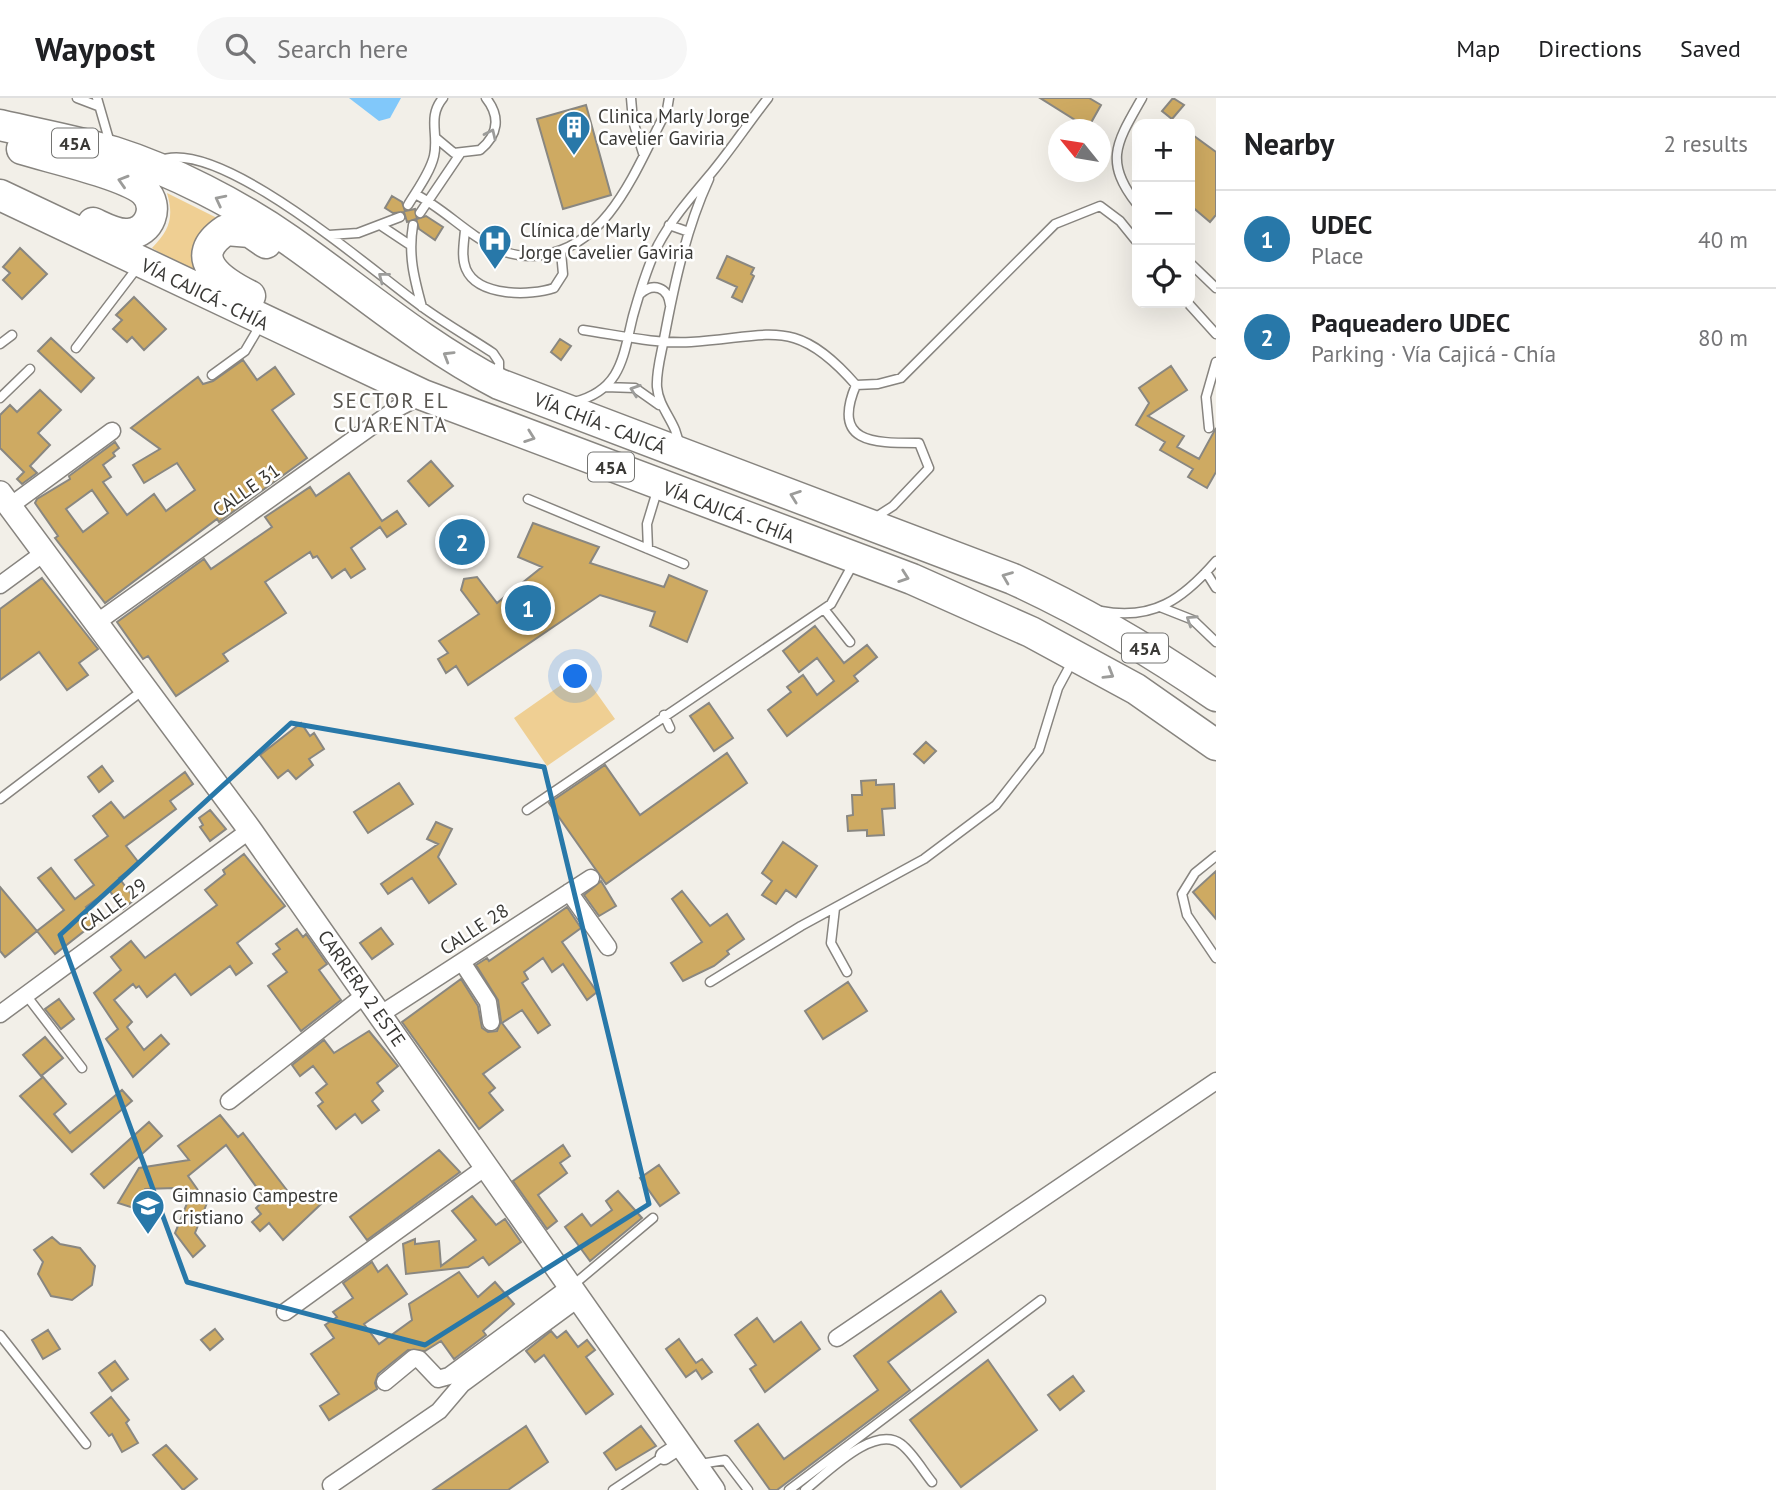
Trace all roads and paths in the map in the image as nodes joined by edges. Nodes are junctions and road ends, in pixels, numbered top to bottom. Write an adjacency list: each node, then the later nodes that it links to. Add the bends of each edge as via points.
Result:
1 (76, 98): 8 (lane)
2 (443, 98): 10 (lane, via 432,117)
3 (486, 98): 14 (lane, one-way to 3, via 480,150 495,132 494,108)
4 (631, 98): 13 (lane)
5 (669, 98): 13 (lane)
6 (768, 98): 16 (lane)
7 (1142, 98): 19 (lane, via 1123,131 1115,164)
8 (97, 102): 12 (lane)
9 (0, 125): 12 (highway, VÍA CHÍA - CAJICÁ / 45A)
10 (436, 138): 14 (lane, via 446,149); 17 (lane, via 433,161)
11 (0, 142): 18 (highway, one-way to 11, via 34,196 126,235 141,230 153,210 147,194 135,184)
12 (114, 153): 15 (highway, VÍA CHÍA - CAJICÁ / 45A)
13 (643, 153): 32 (lane, via 605,219 589,237)
14 (460, 154): 20 (lane)
15 (148, 166): 29 (lane, via 172,155 199,159 234,173); 35 (highway, VÍA CHÍA - CAJICÁ / 45A, one-way to 15, via 250,216)
16 (712, 172): 26 (lane); 28 (lane)
17 (415, 194): 20 (lane); 21 (lane)
18 (2, 196): 33 (highway, VÍA CAJICÁ - CHÍA / 45A)
19 (1132, 198)
20 (428, 200): 22 (lane); 27 (lane)
21 (408, 205)
22 (420, 213)
23 (400, 217): 24 (lane)
24 (380, 225): 29 (lane, via 358,233); 31 (lane)
25 (413, 225): 31 (lane)
26 (669, 225): 28 (lane); 37 (lane, via 650,261)
27 (465, 230): 32 (lane, via 517,256); 32 (lane, via 467,272 502,291 554,288 563,274)
28 (689, 232): 39 (lane)
29 (329, 235): 38 (lane, one-way to 29)
30 (1132, 235): 53 (lane, via 1100,206 1055,224 901,378)
31 (410, 245): 38 (lane)
32 (561, 252)
33 (141, 263): 41 (highway, VÍA CAJICÁ - CHÍA / 45A); 48 (lane)
34 (1195, 268): 36 (lane)
35 (332, 273): 52 (highway, VÍA CHÍA - CAJICÁ / 45A, one-way to 35, via 439,351); 59 (highway, via 303,267 239,229 226,230 209,247 212,272 225,284 456,392)
36 (1216, 288)
37 (638, 300): 39 (lane, via 646,289 660,288 667,294); 45 (lane)
38 (422, 307): 52 (lane, via 493,353 499,362)
39 (670, 308): 46 (lane)
40 (1193, 308): 43 (lane)
41 (262, 321): 51 (lane, via 245,351); 55 (highway, VÍA CAJICÁ - CHÍA / 45A)
42 (583, 330): 45 (lane)
43 (1216, 334)
44 (12, 335): 47 (lane)
45 (629, 337): 46 (lane); 54 (lane, via 625,358)
46 (663, 341): 53 (lane, via 775,332 798,337 819,349); 58 (lane, via 657,382)
47 (0, 344)
48 (76, 348)
49 (1216, 362): 60 (lane, via 1206,397)
50 (30, 369): 56 (lane)
51 (212, 375)
52 (499, 384): 57 (highway, VÍA CHÍA - CAJICÁ / 45A)
53 (856, 385): 66 (lane, via 846,407 856,434 881,443 919,443 929,468 893,506)
54 (603, 387): 57 (lane, via 580,401); 58 (lane, one-way to 54, via 635,388)
55 (423, 395): 59 (highway, VÍA CAJICÁ - CHÍA / 45A); 78 (street, CALLE 31, via 396,409)
56 (0, 398)
57 (554, 405): 62 (highway, VÍA CHÍA - CAJICÁ / 45A)
58 (661, 408): 62 (lane, via 676,429)
59 (481, 419): 63 (highway, VÍA CAJICÁ - CHÍA / 45A, one-way to 63)
60 (1209, 428)
61 (112, 431): 65 (street)
62 (679, 453): 66 (highway, VÍA CHÍA - CAJICÁ / 45A, one-way to 62)
63 (659, 485): 67 (lane, via 647,524); 69 (highway, VÍA CAJICÁ - CHÍA / 45A)
64 (528, 499): 67 (lane)
65 (4, 500): 68 (street, CARRERA 2 ESTE)
66 (867, 523): 75 (highway, VÍA CHÍA - CAJICÁ / 45A, one-way to 66)
67 (648, 549): 71 (lane)
68 (45, 552): 73 (street); 78 (street, CARRERA 2 ESTE)
69 (855, 560): 77 (lane, via 839,595); 81 (highway, VÍA CAJICÁ - CHÍA / 45A, one-way to 81, via 912,579)
70 (1216, 561): 72 (lane)
71 (684, 564)
72 (1206, 572): 74 (lane); 76 (lane, via 1186,593)
73 (0, 585)
74 (1216, 588)
75 (1070, 605): 76 (lane, via 1125,615); 83 (highway, VÍA CHÍA - CAJICÁ / 45A)
76 (1160, 607): 80 (lane, one-way to 76, via 1193,620)
77 (824, 609): 79 (lane); 84 (lane)
78 (96, 623): 82 (street, CARRERA 2 ESTE)
79 (850, 642)
80 (1216, 642)
81 (1077, 655): 86 (highway, VÍA CAJICÁ - CHÍA / 45A, one-way to 86); 93 (lane, via 1058,688 1039,750 996,805 924,859)
82 (145, 689): 87 (lane); 89 (street, CARRERA 2 ESTE)
83 (1216, 696)
84 (664, 715): 85 (lane); 88 (lane)
85 (670, 728)
86 (1216, 745)
87 (0, 799)
88 (527, 810)
89 (250, 830): 99 (street, CARRERA 2 ESTE); 100 (street, CALLE 29)
90 (1216, 856): 95 (lane, via 1195,873 1182,894 1186,915)
91 (591, 878): 92 (street, CALLE 28)
92 (569, 892): 94 (street); 96 (street, CALLE 28)
93 (835, 908): 97 (lane, via 831,943); 98 (lane)
94 (608, 947)
95 (1216, 958)
96 (462, 962): 102 (street, CALLE 28); 103 (street, via 488,1002)
97 (847, 972)
98 (710, 982)
99 (366, 994): 102 (street, CARRERA 2 ESTE); 106 (street)
100 (26, 995): 101 (street, CALLE 29); 104 (lane)
101 (0, 1014)
102 (381, 1014): 107 (street, CARRERA 2 ESTE)
103 (491, 1022)
104 (82, 1068)
105 (1216, 1081): 113 (street)
106 (229, 1101)
107 (487, 1166): 109 (street, CARRERA 2 ESTE); 111 (street)
108 (653, 1219): 109 (lane)
109 (575, 1292): 114 (street, via 449,1377 438,1379 414,1358); 116 (street, CARRERA 2 ESTE); 119 (street, via 462,1384 439,1411)
110 (1041, 1300): 123 (lane)
111 (285, 1312)
112 (0, 1335): 115 (lane)
113 (837, 1338)
114 (385, 1382)
115 (86, 1444)
116 (673, 1450): 117 (street, CARRERA 2 ESTE); 120 (lane)
117 (695, 1465): 121 (street, CARRERA 2 ESTE); 122 (lane, via 724,1460)
118 (932, 1482): 124 (lane, via 903,1445 878,1439)
119 (331, 1485)
120 (612, 1490)
121 (713, 1490)
122 (748, 1490)
123 (789, 1490)
124 (806, 1490)

